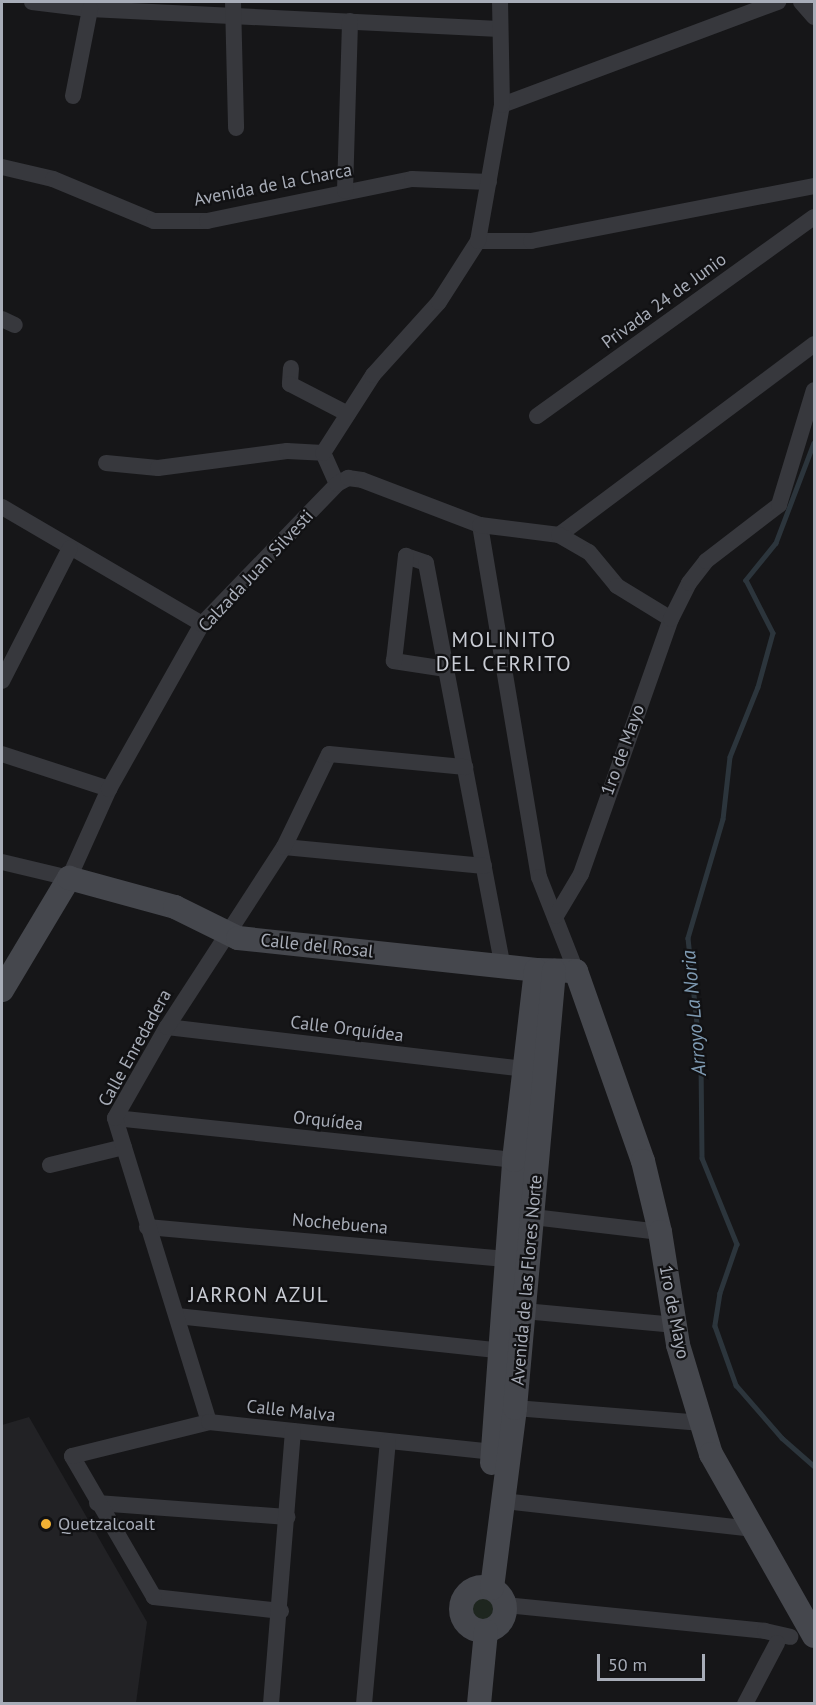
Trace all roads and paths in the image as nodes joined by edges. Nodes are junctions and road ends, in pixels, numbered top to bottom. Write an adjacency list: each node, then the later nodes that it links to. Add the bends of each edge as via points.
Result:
1 (32, 2): 5 (street)
2 (500, 2): 9 (street)
3 (778, 2): 11 (street)
4 (801, 2): 7 (street)
5 (90, 9): 6 (street); 10 (street)
6 (232, 9): 8 (street); 12 (street)
7 (814, 17)
8 (351, 21): 9 (street); 16 (street)
9 (500, 29): 11 (street)
10 (73, 96)
11 (502, 105): 14 (street)
12 (236, 128)
13 (2, 167): 16 (street, Avenida de la Charca, via 53,179 154,221 207,220)
14 (489, 182): 16 (street, Avenida de la Charca, via 412,179); 18 (street)
15 (814, 186): 18 (street, via 531,241)
16 (345, 191)
17 (814, 217): 23 (street, Privada 24 de Junio)
18 (478, 241): 22 (street, via 439,302 373,375)
19 (814, 344): 29 (street)
20 (291, 368): 22 (street, via 290,384)
21 (814, 390): 31 (street, 1ro de Mayo, via 779,505 706,561 689,583)
22 (348, 414): 24 (street)
23 (537, 416)
24 (323, 453): 25 (street, via 287,451 158,468); 26 (street)
25 (106, 462)
26 (337, 484): 28 (street, via 348,478 362,480); 32 (street, Calzada Juan Silvesti)
27 (2, 507): 30 (street)
28 (480, 525): 29 (street); 42 (street, Avenida de las Flores Norte, via 539,877)
29 (559, 535): 31 (street, via 589,552 617,586)
30 (70, 548): 32 (street); 34 (street)
31 (671, 619): 42 (street, 1ro de Mayo, via 581,874)
32 (202, 624): 37 (street, Calzada Juan Silvesti)
33 (446, 669): 33 (street, via 426,563 406,555 394,661); 36 (street)
34 (2, 681)
35 (2, 754): 37 (street)
36 (465, 767): 38 (street, Calle Enredadera, via 329,754); 40 (street)
37 (109, 789): 41 (street, Calzada Juan Silvesti)
38 (284, 847): 40 (street); 43 (street, Calle Enredadera)
39 (2, 862): 41 (street)
40 (484, 866): 44 (street)
41 (69, 878): 43 (street, Calle del Rosal, via 174,907); 46 (street, Calzada Juan Silvesti)
42 (556, 916): 45 (street, Avenida de las Flores Norte)
43 (226, 932): 44 (street, Calle del Rosal, via 238,938); 47 (street, Calle Enredadera)
44 (503, 967): 45 (street, Calle del Rosal)
45 (555, 971): 48 (street, Avenida de las Flores Norte); 51 (street, Avenida de las Flores Norte); 55 (street, 1ro de Mayo, via 643,1161)
46 (4, 980)
47 (167, 1027): 48 (street, Calle Orquídea); 49 (street, Calle Enredadera)
48 (524, 1069): 51 (street, Avenida de las Flores Norte)
49 (115, 1118): 50 (street, Calle Enredadera); 51 (street, Orquídea)
50 (124, 1147): 52 (street); 54 (street, Calle Enredadera)
51 (526, 1161): 53 (street, Avenida de las Flores Norte); 56 (street, Avenida de las Flores Norte)
52 (50, 1165)
53 (532, 1217): 55 (street); 56 (street, Avenida de las Flores Norte)
54 (147, 1227): 56 (street, Nochebuena); 58 (street, Calle Enredadera)
55 (660, 1232): 59 (street, 1ro de Mayo)
56 (519, 1260): 57 (street, Avenida de las Flores Norte); 60 (street, Avenida de las Flores Norte)
57 (524, 1311): 59 (street); 61 (street, Avenida de las Flores Norte)
58 (177, 1316): 60 (street); 62 (street, Calle Enredadera)
59 (675, 1324): 63 (street, 1ro de Mayo)
60 (503, 1351): 66 (street, Avenida de las Flores Norte)
61 (515, 1408): 63 (street); 66 (street, Avenida de las Flores Norte)
62 (209, 1422): 64 (street, Calle Malva); 68 (street, Calle Malva, via 72,1456)
63 (702, 1423): 70 (street, 1ro de Mayo, via 711,1454)
64 (293, 1431): 65 (street, Calle Malva); 69 (street)
65 (388, 1442): 66 (street, Calle Malva); 77 (street)
66 (501, 1453): 67 (street, Avenida de las Flores Norte); 71 (street, Avenida de las Flores Norte)
67 (504, 1501): 70 (street); 71 (street, Avenida de las Flores Norte)
68 (97, 1503): 69 (street); 72 (street, via 154,1597)
69 (287, 1517): 72 (street)
70 (754, 1529): 74 (street, 1ro de Mayo)
71 (495, 1598): 73 (street, via 498,1625); 73 (street, via 465,1595 460,1610 466,1623); 75 (street, via 653,1624)
72 (281, 1611): 76 (street)
73 (482, 1631): 78 (street); 79 (street)
74 (814, 1637): 75 (street)
75 (784, 1640): 80 (street)
76 (271, 1704)
77 (364, 1704)
78 (472, 1704)
79 (479, 1704)
80 (745, 1704)

